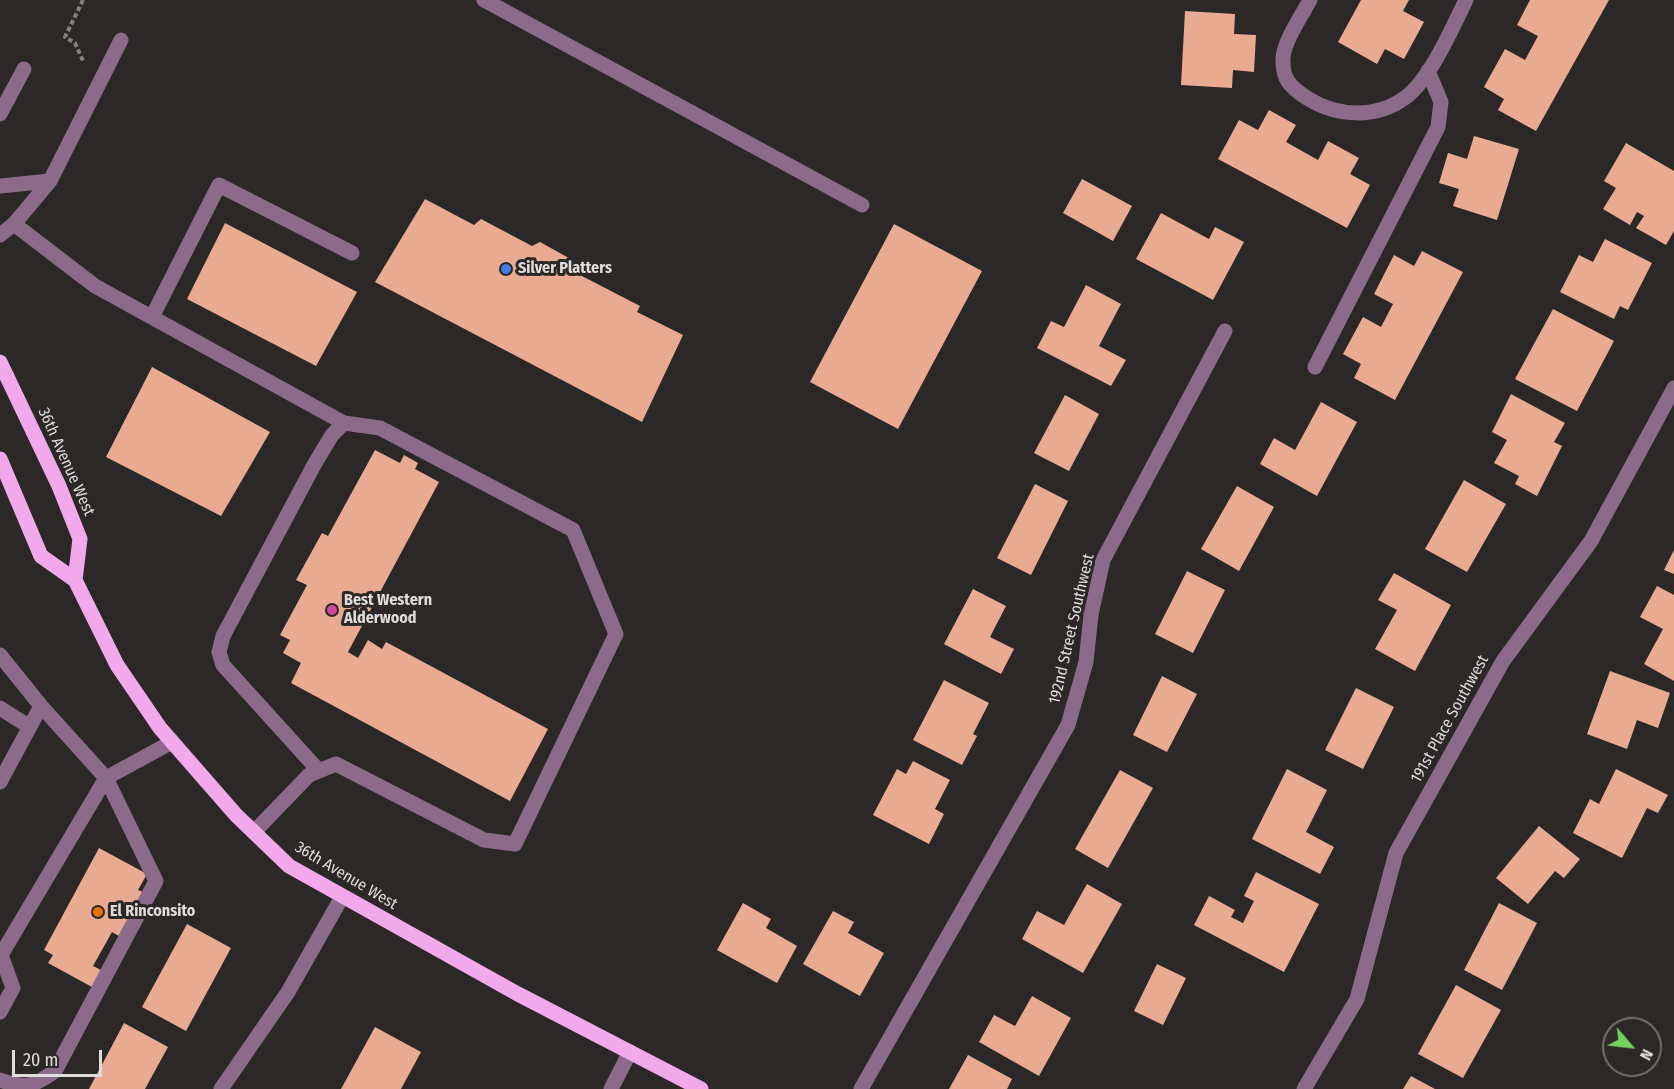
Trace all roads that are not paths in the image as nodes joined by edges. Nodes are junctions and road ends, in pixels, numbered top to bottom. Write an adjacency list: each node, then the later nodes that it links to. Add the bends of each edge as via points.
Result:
1 (484, 0): 10 (street)
2 (1310, 0): 6 (street, via 1283,58 1289,85 1316,104 1338,112 1386,108 1407,96)
3 (1466, 0): 6 (street)
4 (121, 40): 8 (street)
5 (24, 69): 7 (street)
6 (1428, 71): 17 (street, via 1441,102 1438,126)
7 (0, 114)
8 (50, 181): 9 (street); 11 (street)
9 (0, 186)
10 (862, 205)
11 (14, 224): 12 (street); 14 (street, via 95,286)
12 (0, 234)
13 (352, 253): 14 (street, via 219,185)
14 (152, 317): 19 (street)
15 (1226, 330): 39 (street, 192nd Street Southwest, via 1103,560 1086,662 1068,725)
16 (0, 362): 21 (main road, 36th Avenue West, via 80,539)
17 (1315, 367)
18 (1674, 388): 40 (street, 191st Place Southwest, via 1591,541 1503,661 1396,853 1357,999)
19 (344, 423): 27 (street, via 314,465 223,636 219,652 223,665); 27 (street, via 380,428 573,530 616,634 516,844 484,840 336,764)
20 (2, 468): 21 (main road, 36th Avenue West, via 41,556)
21 (75, 580): 26 (main road, 36th Avenue West, via 117,665)
22 (0, 655): 23 (street)
23 (41, 706): 25 (street); 28 (street)
24 (0, 708): 25 (street)
25 (30, 727): 29 (street)
26 (172, 742): 28 (street); 30 (main road, 36th Avenue West)
27 (319, 771): 30 (street, via 309,776)
28 (106, 778): 32 (street); 35 (street, via 156,881 55,1071 34,1086 13,1088)
29 (0, 782)
30 (254, 832): 31 (main road, 36th Avenue West, via 289,866)
31 (342, 897): 34 (main road, 36th Avenue West); 36 (street, via 288,992)
32 (0, 955): 33 (street, via 13,988)
33 (0, 1012)
34 (630, 1052): 37 (street); 38 (main road, 36th Avenue West)
35 (0, 1080)
36 (221, 1089)
37 (610, 1089)
38 (701, 1089)
39 (861, 1089)
40 (1304, 1089)

